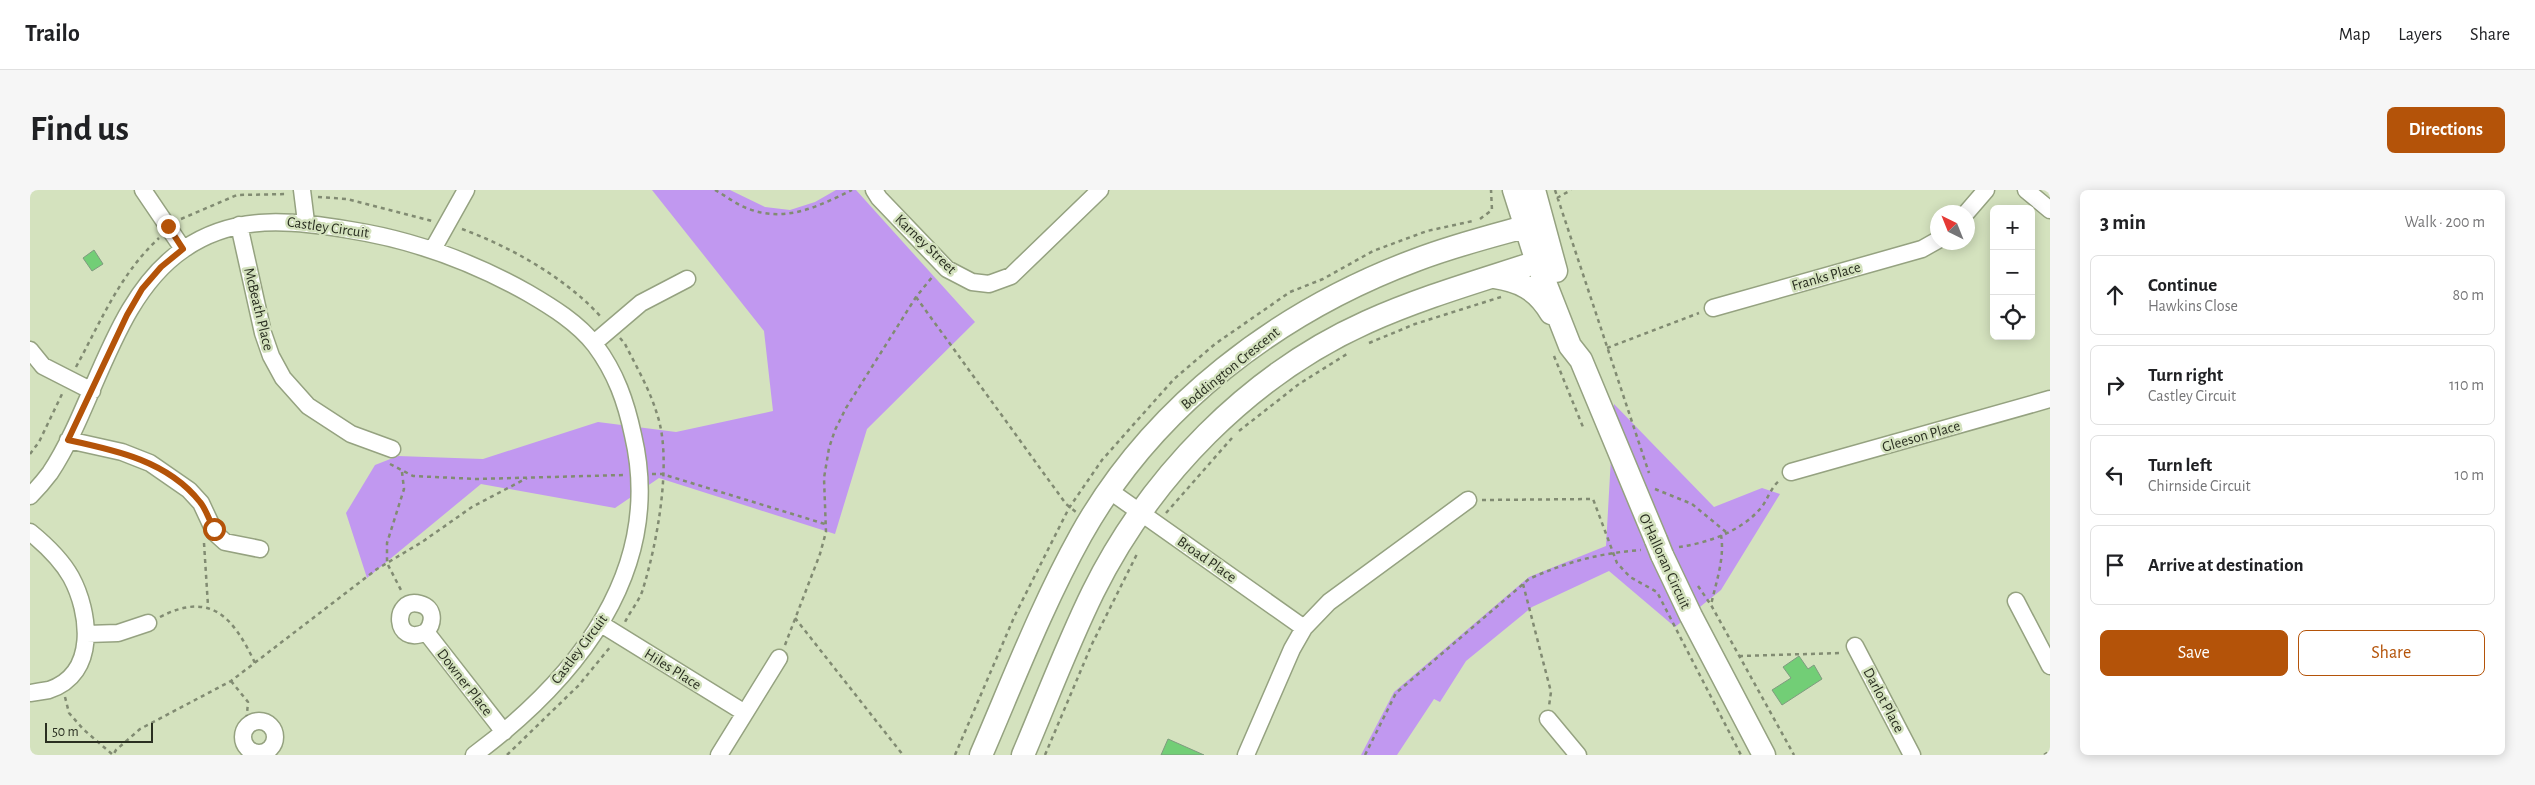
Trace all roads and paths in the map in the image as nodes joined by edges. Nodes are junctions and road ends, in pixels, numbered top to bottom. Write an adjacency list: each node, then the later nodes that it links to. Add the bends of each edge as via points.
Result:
1 (143, 190): 23 (street)
2 (302, 190): 18 (street)
3 (466, 190): 24 (street)
4 (715, 190): 5 (path, via 749,210 781,216 815,208)
5 (852, 190)
6 (874, 190): 27 (street, Karney Street)
7 (1100, 190): 27 (street, Karney Street, via 1011,276 997,282 972,282)
8 (1508, 190): 25 (street, via 1504,215 1498,224)
9 (1514, 190): 19 (street, O'Halloran Circuit)
10 (1534, 190): 19 (street, O'Halloran Circuit)
11 (1555, 190): 15 (path)
12 (1571, 190): 15 (path)
13 (1986, 190): 16 (street)
14 (2026, 190): 17 (street)
15 (1557, 198): 35 (path)
16 (1973, 205)
17 (2050, 210)
18 (306, 222): 20 (street, Castley Circuit); 24 (street, Castley Circuit, via 386,236)
19 (1534, 224): 25 (street, Boddington Crescent); 26 (street, O'Halloran Circuit)
20 (239, 225): 23 (street, Castley Circuit, via 210,234); 43 (street, McBeath Place, via 263,333 283,378 308,406 350,434)
21 (164, 233): 39 (path, via 128,272)
22 (1930, 244): 32 (street, Franks Place)
23 (183, 249): 40 (street, Castley Circuit, via 142,289)
24 (433, 249): 34 (street, Castley Circuit, via 500,278 543,302)
25 (1452, 249): 30 (street, Boddington Crescent, via 1417,259)
26 (1544, 260): 29 (street); 38 (street, O'Halloran Circuit, via 1581,346)
27 (943, 264): 31 (path)
28 (687, 279): 34 (street, via 641,303)
29 (1499, 287): 33 (path, via 1415,324); 33 (street, via 1410,303); 38 (street, via 1524,284 1536,292)
30 (1348, 288): 33 (street); 49 (street, Boddington Crescent, via 1279,328 1216,376 1173,415)
31 (916, 297): 53 (path, via 835,430 824,478); 91 (path, via 1068,508 1015,615)
32 (1713, 308): 35 (path)
33 (1366, 333): 52 (street, via 1300,359 1241,404 1175,467)
34 (594, 343): 47 (street, Castley Circuit, via 615,376 627,406)
35 (1607, 348): 56 (path, via 1655,489 1692,504)
36 (30, 350): 39 (street, via 43,366)
37 (1350, 353): 52 (path, via 1300,384 1235,434)
38 (1576, 353): 59 (street, O'Halloran Circuit)
39 (69, 379): 40 (street); 44 (path)
40 (92, 391): 42 (street, Castley Circuit)
41 (2050, 399): 46 (street, Gleeson Place)
42 (68, 440): 50 (street, Castley Circuit, via 49,474); 54 (street, via 122,452 150,463 189,490 201,503)
43 (392, 449): 45 (path, via 388,455 390,464)
44 (30, 454)
45 (402, 471): 48 (path, via 413,476); 62 (path, via 404,489 387,543)
46 (1791, 472): 56 (path, via 1777,482 1754,515)
47 (639, 474): 48 (path); 53 (path, via 662,474); 69 (street, Castley Circuit, via 638,523 631,559)
48 (527, 478): 62 (path, via 472,507)
49 (1110, 491): 52 (street, Broad Place); 92 (street, Boddington Crescent, via 1082,533 1057,580)
50 (30, 496)
51 (1468, 500): 61 (path, via 1593,499); 70 (street, via 1329,602)
52 (1149, 518): 70 (street, Broad Place); 93 (street, via 1093,592)
53 (825, 524): 67 (path, via 820,554)
54 (214, 529): 60 (street, via 225,542); 66 (path, via 208,532 204,541)
55 (30, 532): 72 (street, via 48,547 71,577 84,611)
56 (1726, 532): 57 (path)
57 (1721, 535): 59 (path, via 1700,544); 74 (path, via 1722,555 1712,605)
58 (1142, 547): 94 (path, via 1092,644)
59 (1661, 548): 61 (path); 99 (street, O'Halloran Circuit, via 1691,616)
60 (260, 549)
61 (1612, 552): 63 (path, via 1550,569); 98 (path, via 1621,569 1657,592)
62 (387, 563): 65 (path); 76 (path)
63 (1523, 584): 82 (path, via 1551,692); 96 (path, via 1396,693)
64 (2016, 601): 77 (street)
65 (409, 604): 71 (street, via 424,605 430,611 431,626); 71 (street, via 400,616 404,631 419,636)
66 (208, 606): 68 (path, via 170,612); 76 (path, via 239,630)
67 (795, 618): 75 (path); 90 (path)
68 (148, 623): 72 (street, via 118,633)
69 (601, 624): 81 (street, Hiles Place); 84 (street, Castley Circuit, via 558,679)
70 (1304, 628): 95 (street)
71 (426, 632): 84 (street, Downer Place)
72 (87, 634): 79 (street, via 80,662)
73 (1857, 649): 74 (path); 101 (street, Darlot Place)
74 (1739, 656): 100 (path)
75 (779, 658): 81 (street)
76 (255, 663): 78 (path)
77 (2050, 666)
78 (231, 681): 83 (path, via 248,702); 87 (path, via 140,729)
79 (61, 683): 80 (street, via 49,690); 87 (path, via 69,713)
80 (30, 693)
81 (745, 713): 89 (street)
82 (1548, 719): 97 (street)
83 (246, 726): 86 (street, via 244,742 248,748 255,753); 86 (street, via 260,720 268,722 276,736)
84 (504, 732): 88 (street, Castley Circuit)
85 (2050, 751): 102 (path)
86 (272, 752)
87 (113, 755)
88 (474, 755)
89 (719, 755)
90 (903, 755)
91 (955, 755)
92 (981, 755)
93 (1023, 755)
94 (1046, 755)
95 (1246, 755)
96 (1365, 755)
97 (1578, 755)
98 (1741, 755)
99 (1764, 755)
100 (1794, 755)
101 (1912, 755)
102 (2044, 755)

